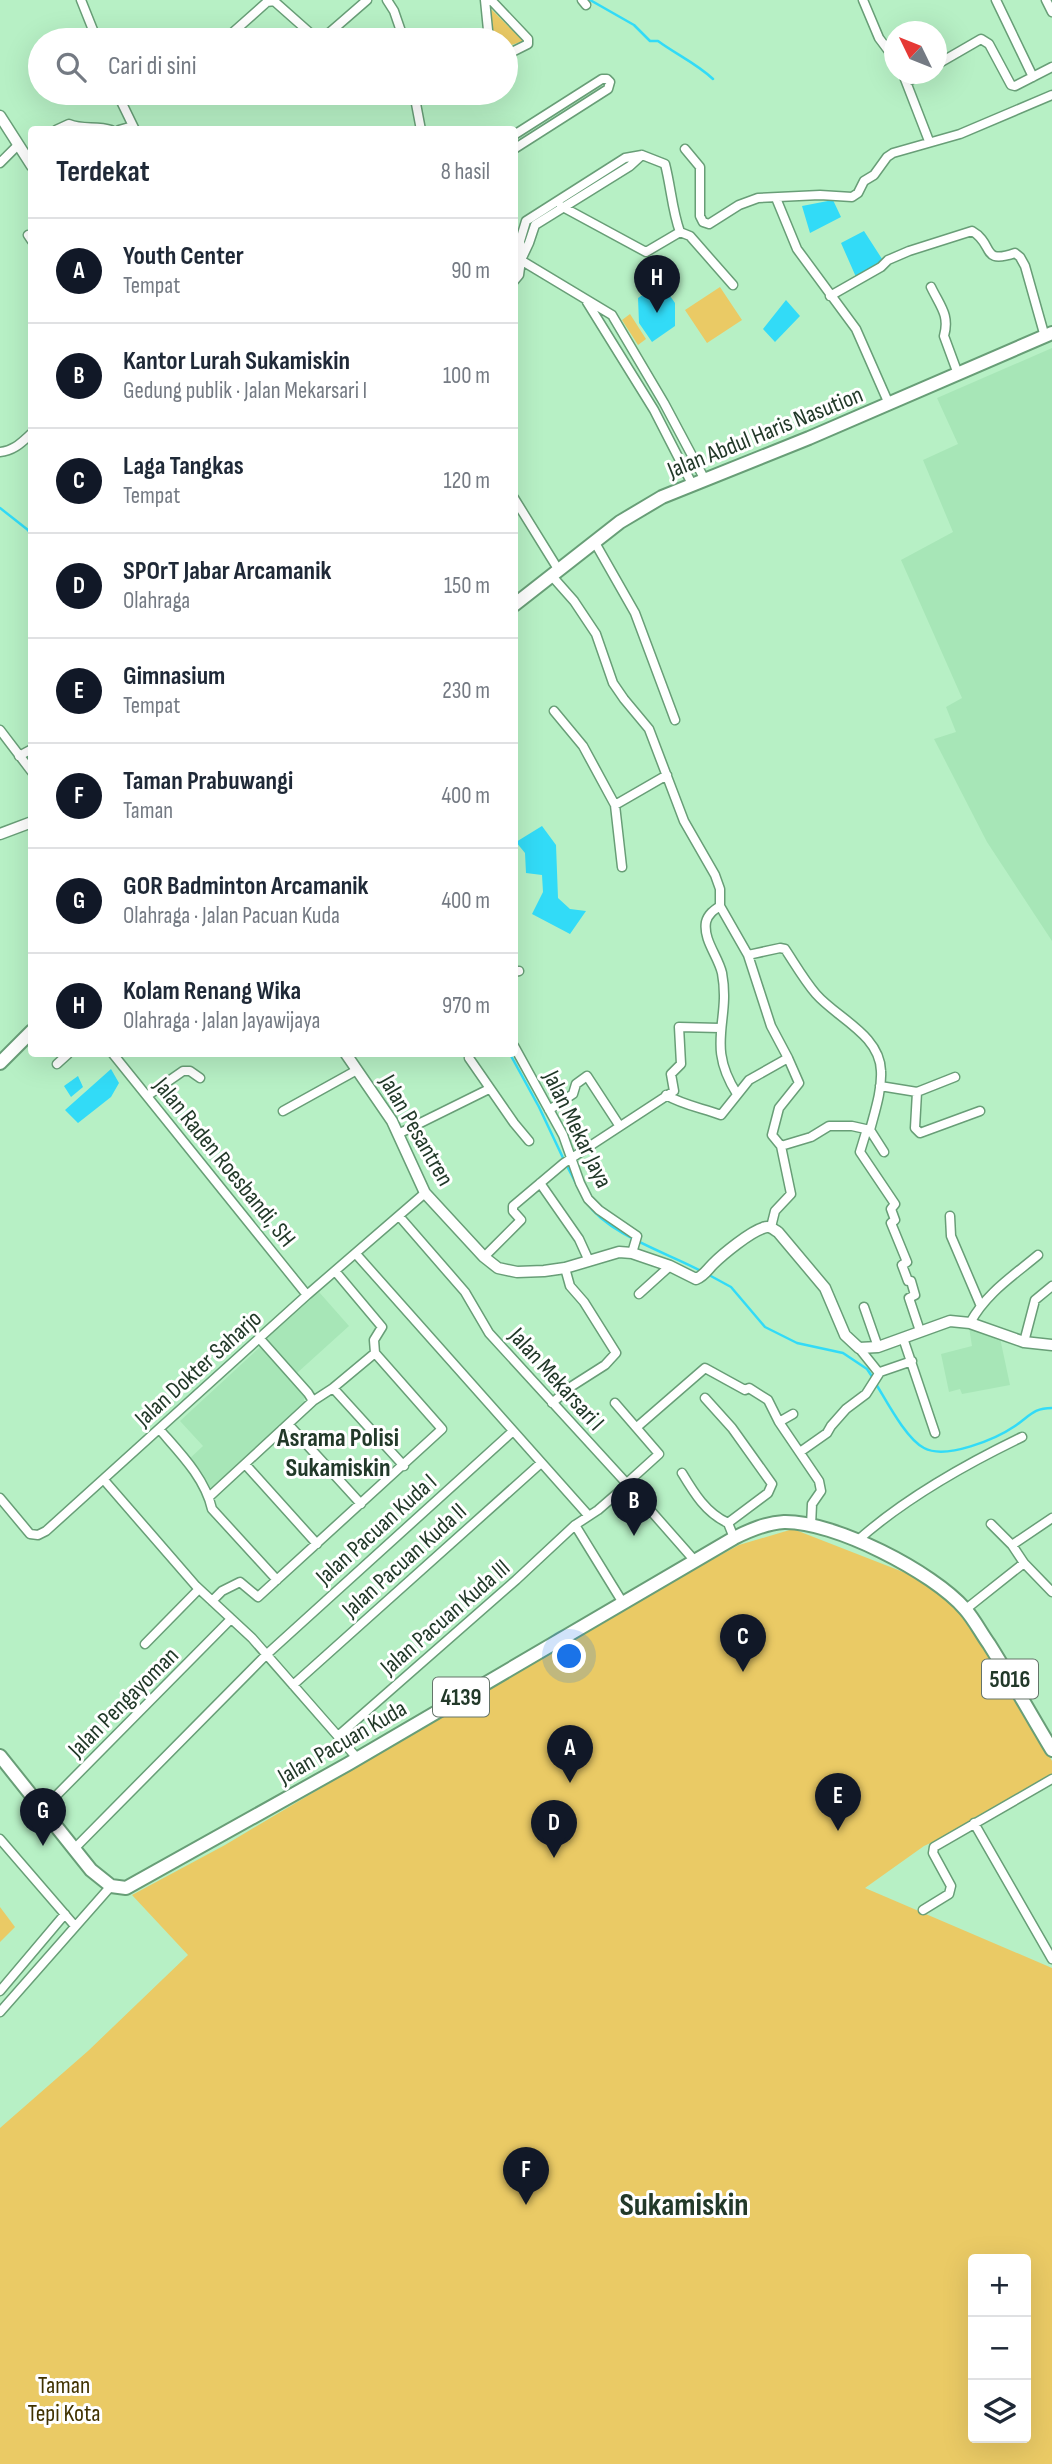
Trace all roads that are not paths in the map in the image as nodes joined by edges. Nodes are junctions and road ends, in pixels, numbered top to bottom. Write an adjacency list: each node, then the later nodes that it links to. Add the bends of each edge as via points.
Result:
1 (81, 0): 10 (street)
2 (367, 0): 13 (street)
3 (387, 0): 14 (street)
4 (485, 0): 15 (street)
5 (491, 0): 16 (street)
6 (863, 0): 18 (street)
7 (996, 0): 22 (street)
8 (1046, 0): 9 (street)
9 (1052, 12)
10 (92, 28)
11 (240, 28): 12 (street, via 267,2 274,1)
12 (306, 28)
13 (334, 28)
14 (400, 28)
15 (488, 28)
16 (518, 28)
17 (518, 28): 19 (street, via 528,39 528,44)
18 (884, 45)
19 (518, 49)
20 (947, 59): 22 (street, via 985,39 1012,85)
21 (1052, 67): 22 (street)
22 (1033, 77)
23 (907, 84): 33 (street)
24 (1052, 95): 33 (street, via 960,134)
25 (123, 105): 28 (street)
26 (416, 105): 29 (street)
27 (0, 116): 34 (street)
28 (133, 126)
29 (420, 126)
30 (518, 133): 32 (street, via 602,79 609,80 608,89)
31 (518, 135): 32 (street)
32 (527, 141): 35 (street)
33 (929, 141): 38 (street, via 887,157 852,197)
34 (24, 147): 37 (street)
35 (518, 147)
36 (685, 149): 38 (street, via 700,167 700,212 705,223 758,198)
37 (0, 163)
38 (776, 198): 45 (street, via 797,249)
39 (559, 205): 40 (street, via 646,252); 40 (street, via 625,159 642,155 665,164); 41 (street, via 535,225)
40 (680, 232): 43 (street, via 691,236)
41 (518, 258): 42 (street); 46 (street)
42 (518, 276)
43 (733, 285)
44 (931, 287): 48 (street, via 946,318 944,335)
45 (830, 296): 47 (street, via 888,260 972,231 993,256 1015,253 1020,257); 49 (street, via 856,329)
46 (585, 299): 52 (street); 52 (street, via 612,315 676,426)
47 (1048, 335): 48 (main road, Jalan Abdul Haris Nasution)
48 (958, 374): 49 (main road, Jalan Abdul Haris Nasution)
49 (889, 404): 52 (main road, Jalan Abdul Haris Nasution)
50 (28, 437): 51 (street)
51 (0, 452)
52 (698, 482): 54 (main road, Jalan Abdul Haris Nasution, via 662,497)
53 (518, 505): 55 (street)
54 (594, 541): 55 (main road, Jalan Abdul Haris Nasution); 58 (street, via 635,614)
55 (554, 572): 56 (main road, Jalan Abdul Haris Nasution); 63 (street, via 596,634 613,683 649,729)
56 (518, 602)
57 (554, 711): 64 (street, via 583,746)
58 (675, 720)
59 (0, 730): 61 (street)
60 (28, 751): 61 (street)
61 (19, 756): 62 (street)
62 (28, 767)
63 (667, 775): 64 (street); 68 (street, via 684,821 718,882)
64 (615, 805): 67 (street)
65 (28, 824): 66 (street)
66 (0, 834)
67 (622, 867)
68 (720, 906): 69 (street); 70 (street, via 706,921 706,934 722,971)
69 (748, 955): 77 (street, via 771,1026); 83 (street, via 785,949 817,995 876,1050 882,1069)
70 (720, 1028): 86 (street, via 721,1062); 87 (street, via 679,1027 681,1064 671,1074 674,1090)
71 (28, 1035): 78 (main road)
72 (518, 1053): 89 (street, Jalan Mekar Jaya)
73 (65, 1057): 79 (street)
74 (115, 1057): 88 (street, Jalan Raden Roesbandi, SH)
75 (348, 1057): 80 (street, Jalan Pesantren)
76 (469, 1058): 84 (street)
77 (788, 1058): 86 (street, via 749,1080); 96 (street, via 799,1083 775,1118 772,1135)
78 (0, 1063)
79 (57, 1064)
80 (357, 1070): 90 (street); 94 (street, Jalan Pesantren)
81 (200, 1077): 88 (street, via 183,1071)
82 (955, 1077): 85 (street)
83 (880, 1086): 85 (street); 93 (street)
84 (489, 1088): 94 (street); 95 (street)
85 (916, 1092): 91 (street, via 915,1128 919,1133)
86 (737, 1094): 87 (street, via 721,1115)
87 (666, 1095): 92 (street)
88 (147, 1096): 114 (street, Jalan Raden Roesbandi, SH)
89 (549, 1110): 92 (street, via 573,1094 576,1084 587,1076); 98 (street, Jalan Mekar Jaya)
90 (283, 1111)
91 (980, 1111)
92 (619, 1125): 98 (street)
93 (869, 1129): 96 (street, via 829,1126); 97 (street); 118 (street, via 860,1152 895,1204 891,1223 907,1262 902,1265 915,1295 909,1297)
94 (398, 1134): 100 (street, Jalan Pesantren)
95 (528, 1141)
96 (781, 1146): 103 (street, via 792,1194 775,1211)
97 (884, 1152)
98 (568, 1159): 99 (street); 104 (street, Jalan Mekar Jaya, via 588,1199)
99 (540, 1183): 107 (street, via 513,1206 521,1220); 108 (street)
100 (425, 1193): 101 (street, Jalan Dokter Saharjo); 107 (street, Jalan Pesantren)
101 (399, 1216): 105 (street, Jalan Dokter Saharjo); 131 (street, Jalan Mekarsari I, via 465,1292 489,1333)
102 (950, 1216): 115 (street, via 951,1236)
103 (771, 1227): 109 (street, Jalan Pesantren, via 764,1227 696,1279); 124 (street, via 825,1288 845,1335)
104 (634, 1245): 108 (street, Jalan Pesantren); 109 (street, Jalan Pesantren)
105 (356, 1254): 111 (street, Jalan Dokter Saharjo); 138 (street)
106 (1038, 1255): 115 (street)
107 (484, 1257): 110 (street, Jalan Pesantren, via 498,1268 517,1272)
108 (589, 1261): 110 (street, Jalan Pesantren)
109 (670, 1266): 113 (street)
110 (565, 1268): 131 (street, via 570,1286 584,1301 615,1356)
111 (335, 1271): 114 (street, Jalan Dokter Saharjo); 125 (street, via 382,1327 374,1340)
112 (1052, 1286): 121 (street, via 1035,1300)
113 (639, 1294)
114 (307, 1295): 120 (street, Jalan Dokter Saharjo)
115 (980, 1304): 117 (street)
116 (864, 1307): 123 (street)
117 (970, 1323): 118 (street, via 950,1321); 121 (street)
118 (920, 1331): 119 (street)
119 (903, 1338): 123 (street); 126 (street)
120 (260, 1339): 130 (street); 137 (street, Jalan Dokter Saharjo)
121 (1024, 1342): 122 (street)
122 (1052, 1345)
123 (877, 1347): 124 (street)
124 (859, 1348): 127 (street)
125 (375, 1353): 128 (street); 144 (street, via 442,1429)
126 (912, 1361): 127 (street); 139 (street)
127 (878, 1375): 141 (street, via 866,1394 827,1433)
128 (333, 1388): 130 (street); 144 (street)
129 (705, 1398): 153 (street, via 772,1484 768,1493)
130 (313, 1401): 135 (street)
131 (552, 1403): 147 (street, Jalan Mekarsari I)
132 (615, 1403): 136 (street)
133 (793, 1415): 134 (street)
134 (779, 1422): 136 (street, via 766,1398 705,1368); 141 (street)
135 (289, 1425): 143 (street); 150 (street)
136 (637, 1427): 147 (street, Jalan Pacuan Kuda III, via 659,1454)
137 (160, 1430): 146 (street, Jalan Dokter Saharjo); 148 (street, via 200,1478)
138 (512, 1432): 142 (street); 171 (street, Jalan Pacuan Kuda I)
139 (935, 1433)
140 (1022, 1437): 158 (street, via 888,1513)
141 (800, 1452): 156 (street, via 821,1486 812,1504)
142 (541, 1463): 151 (street); 172 (street, Jalan Pacuan Kuda II)
143 (246, 1464): 148 (street); 159 (street)
144 (404, 1466): 150 (street)
145 (682, 1473): 153 (street, via 714,1516)
146 (104, 1480): 149 (street, Jalan Dokter Saharjo, via 38,1535 30,1534); 164 (street)
147 (627, 1484): 151 (street, Jalan Pacuan Kuda III); 161 (street, Jalan Mekarsari I)
148 (209, 1497): 163 (street, via 212,1509)
149 (0, 1498)
150 (361, 1504): 159 (street)
151 (589, 1516): 155 (street, Jalan Pacuan Kuda III)
152 (1052, 1518): 160 (street)
153 (728, 1523): 157 (street)
154 (991, 1524): 160 (street)
155 (575, 1525): 167 (street); 173 (street, Jalan Pacuan Kuda III)
156 (811, 1526): 157 (main road, Jalan Pacuan Kuda / 4139, via 785,1522 759,1526); 158 (main road, Jalan Pacuan Kuda / 4139)
157 (734, 1538): 161 (main road, Jalan Pacuan Kuda / 4139)
158 (857, 1541): 168 (main road, Jalan Pacuan Kuda / 4139, via 911,1568)
159 (317, 1544): 163 (street)
160 (1012, 1545): 162 (street)
161 (692, 1558): 167 (main road, Jalan Pacuan Kuda / 4139)
162 (1024, 1563): 165 (street); 168 (street)
163 (276, 1580): 166 (street, via 258,1597 240,1582)
164 (199, 1589): 166 (street); 170 (street)
165 (1052, 1592)
166 (212, 1601): 169 (street)
167 (623, 1603): 176 (main road, Jalan Pacuan Kuda / 4139)
168 (966, 1609): 174 (main road, 5016)
169 (230, 1620): 171 (street); 178 (street, Jalan Pengayoman)
170 (145, 1644)
171 (266, 1655): 172 (street); 181 (street, Jalan Pacuan Kuda I)
172 (293, 1685): 173 (street)
173 (338, 1736): 176 (street)
174 (1052, 1750)
175 (0, 1756): 178 (main road)
176 (358, 1758): 182 (main road, Jalan Pacuan Kuda / 4139, via 133,1885)
177 (1052, 1779): 179 (street)
178 (42, 1810): 181 (main road)
179 (974, 1823): 183 (street, via 933,1850 951,1890); 186 (street)
180 (0, 1839): 184 (street)
181 (74, 1849): 182 (main road, via 100,1880)
182 (111, 1886): 185 (street)
183 (923, 1910)
184 (65, 1914): 185 (street); 187 (street)
185 (75, 1926): 188 (street)
186 (1052, 1959)
187 (0, 1991)
188 (0, 2012)

